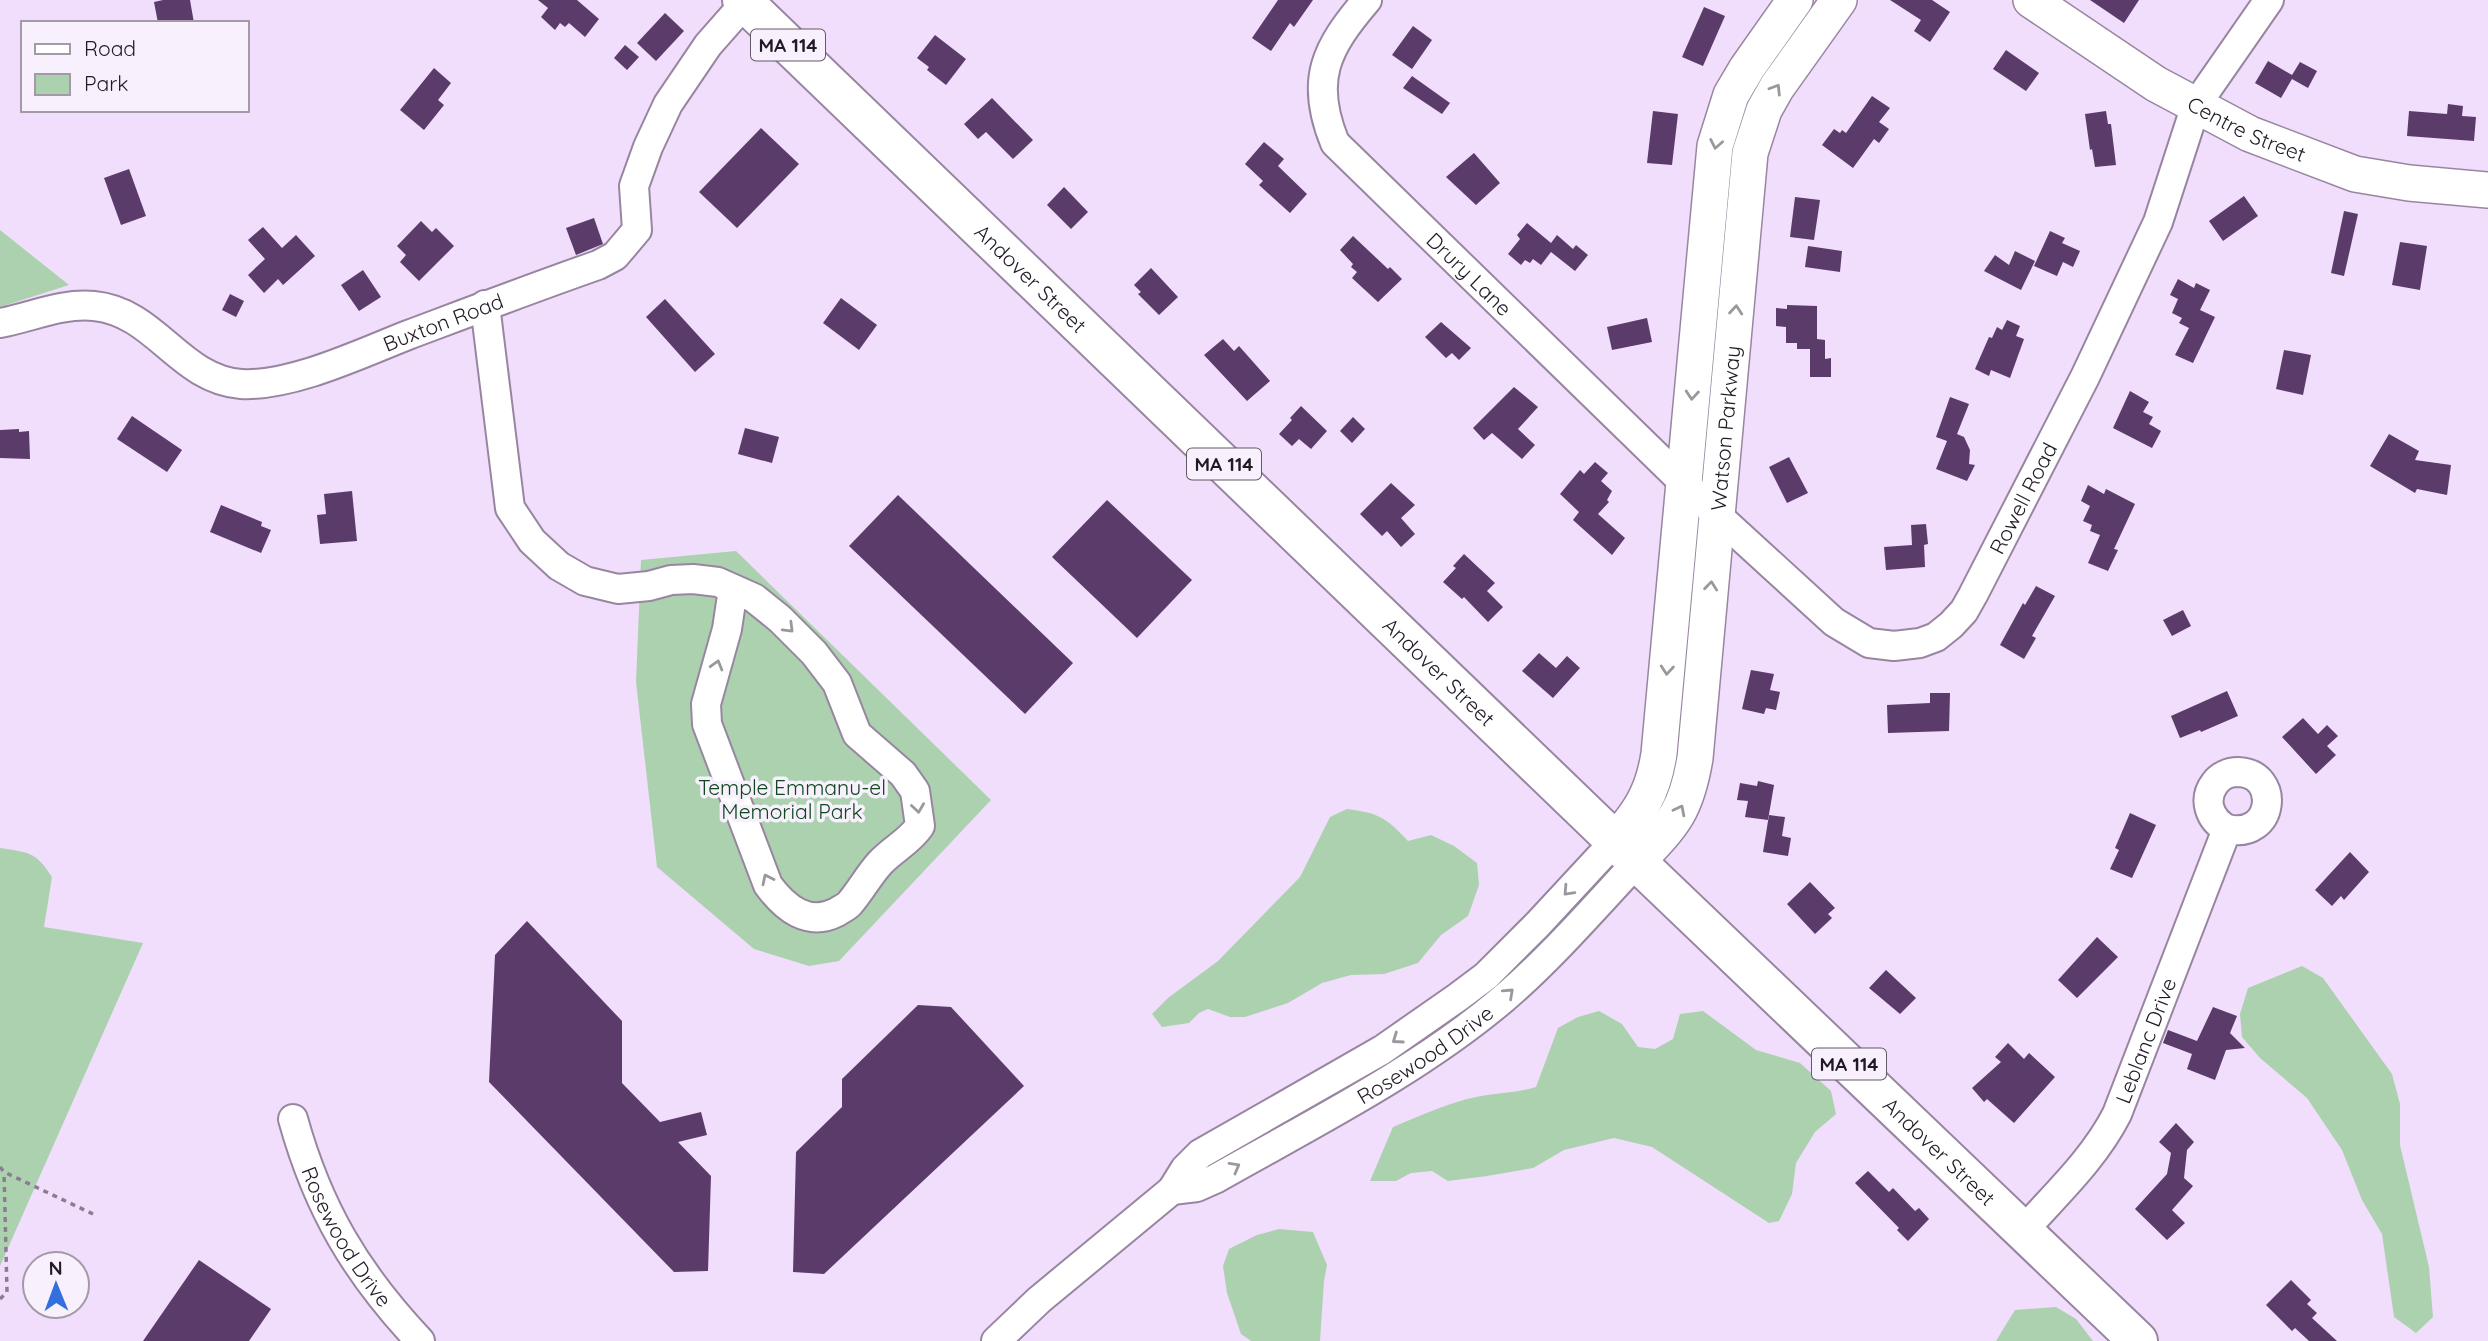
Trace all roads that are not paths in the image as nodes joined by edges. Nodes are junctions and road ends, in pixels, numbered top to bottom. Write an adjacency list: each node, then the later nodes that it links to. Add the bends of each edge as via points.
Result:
1 (1367, 0): 11 (street, Drury Lane, via 1340,33 1322,80 1327,123 1335,143)
2 (1795, 0): 11 (main road, Watson Parkway, one-way to 11, via 1731,94 1715,146)
3 (1839, 0): 12 (main road, Watson Parkway, one-way to 3, via 1750,153 1770,98)
4 (2031, 0): 7 (main road, Centre Street, via 2156,84)
5 (2269, 0): 7 (street, Rowell Road)
6 (743, 1): 9 (street, Buxton Road, via 668,104 635,186 637,230 627,244 598,265); 15 (highway, Andover Street / MA 114)
7 (2196, 105): 8 (main road, Centre Street, via 2250,134 2356,174); 12 (street, Rowell Road, via 2158,222 1973,595 1951,625 1920,643 1869,643 1834,622)
8 (2488, 190)
9 (485, 305): 10 (street, Buxton Road, via 319,368 267,383 243,384 212,378 146,326 95,306 54,308); 13 (street, via 510,508 532,541 559,566 596,584 618,589 693,579)
10 (0, 323)
11 (1683, 481): 12 (street, Drury Lane); 15 (main road, Watson Parkway, one-way to 15, via 1657,772)
12 (1718, 516): 15 (main road, Watson Parkway, one-way to 12, via 1671,827 1691,780)
13 (733, 589): 13 (street, one-way to 13, via 754,598 814,653 837,683 857,734 903,774 915,791 920,826 911,839 881,862 848,905 828,916 795,913 768,885 707,724 706,704)
14 (2227, 829): 17 (street, Leblanc Drive, via 2111,1125 2091,1155)
15 (1626, 852): 17 (highway, Andover Street / MA 114); 19 (street, Rosewood Drive, via 1458,998 1382,1050 1200,1154 1172,1190)
16 (293, 1119): 18 (street, Rosewood Drive, via 305,1161 341,1239)
17 (2024, 1230): 20 (highway, Andover Street / MA 114)
18 (420, 1341)
19 (996, 1341)
20 (2138, 1341)

